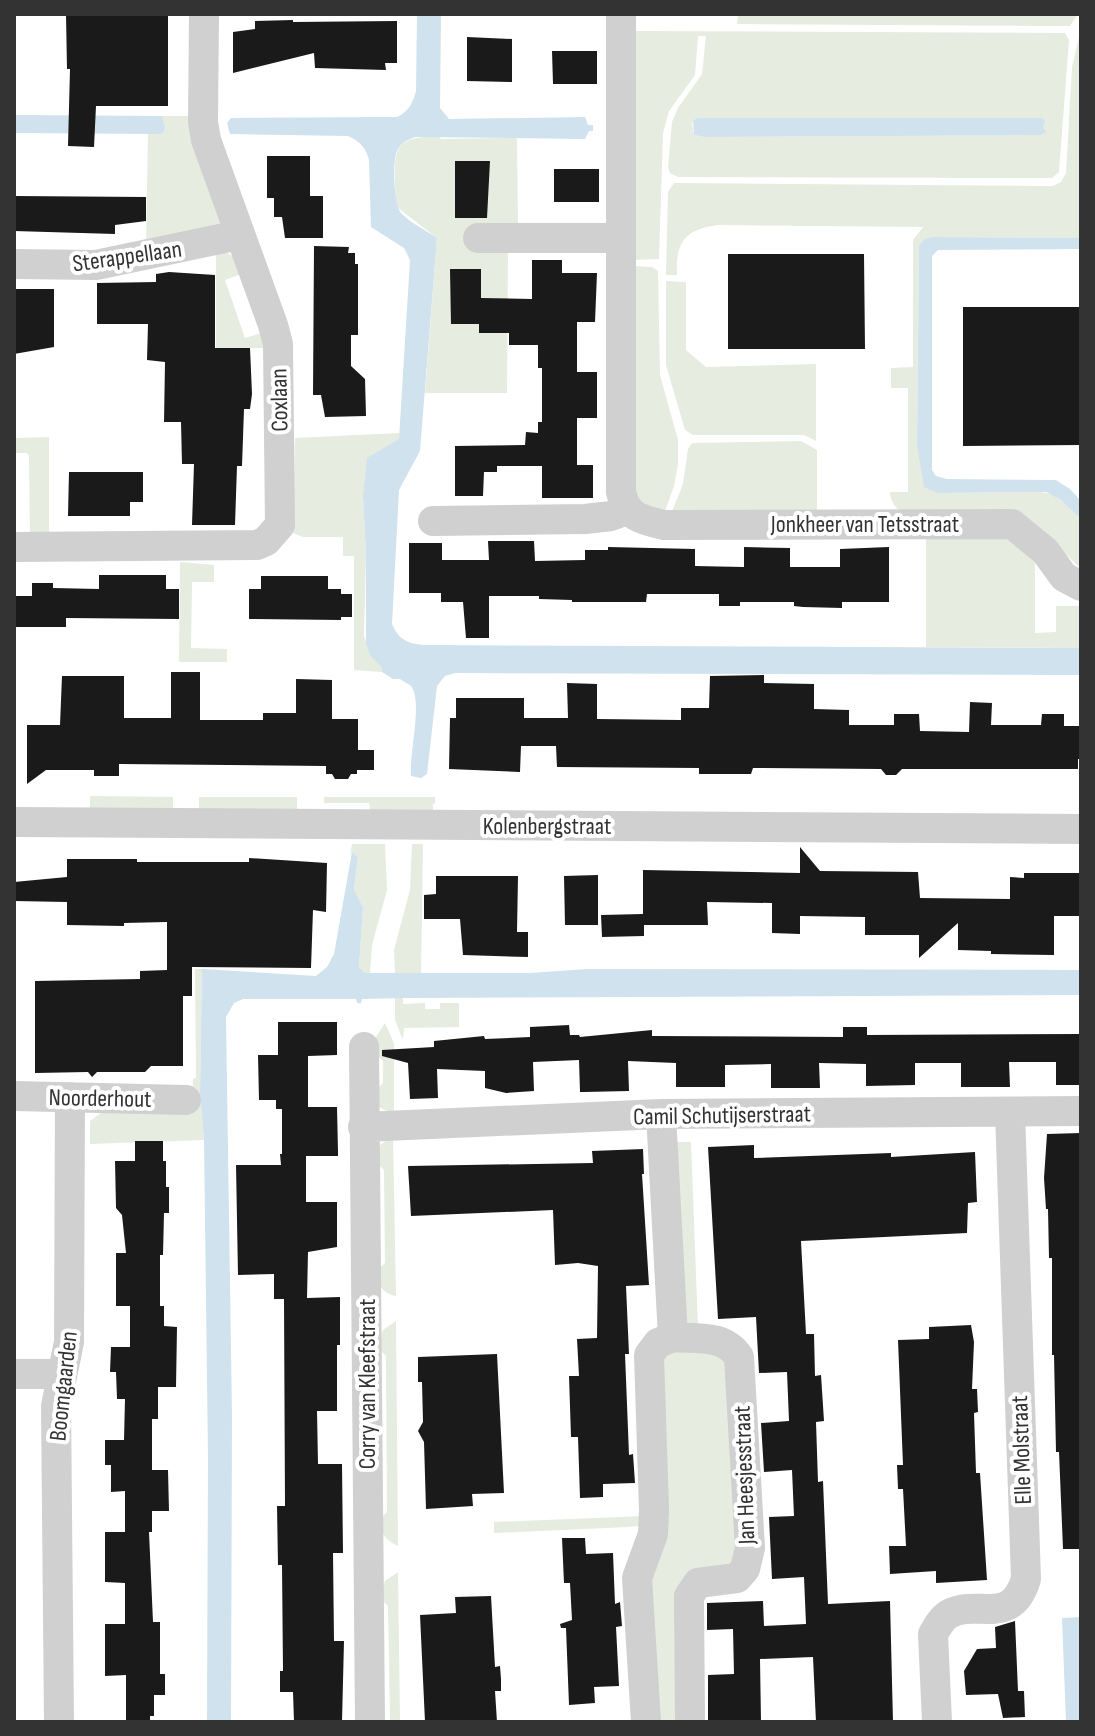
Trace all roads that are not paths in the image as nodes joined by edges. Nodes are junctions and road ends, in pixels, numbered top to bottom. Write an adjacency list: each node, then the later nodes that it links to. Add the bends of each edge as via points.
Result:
1 (204, 14): 3 (street, Coxlaan, via 203,122)
2 (621, 14): 5 (street)
3 (239, 235): 6 (street, Sterappellaan, via 96,265); 9 (street, Coxlaan, via 278,344 280,525 257,545)
4 (478, 238): 5 (street)
5 (621, 238): 7 (street, via 621,492)
6 (14, 264)
7 (627, 510): 8 (street, via 585,519); 10 (street, Jonkheer van Tetsstraat, via 638,519 664,525 1012,524 1045,551 1064,577)
8 (433, 521)
9 (14, 547)
10 (1081, 586)
11 (14, 822): 12 (street, Kolenbergstraat)
12 (1081, 829)
13 (364, 1047): 20 (street, Corry van Kleefstraat)
14 (14, 1096): 15 (street, Noorderhout)
15 (70, 1097): 16 (street, Noorderhout); 23 (street, Boomgaarden, via 70,1308)
16 (186, 1100)
17 (1081, 1111): 18 (street, Camil Schutijserstraat)
18 (1010, 1112): 19 (street, Camil Schutijserstraat); 28 (street, Elle Molstraat, via 1026,1579 1022,1593 1010,1604 952,1612 938,1625 933,1634)
19 (661, 1114): 20 (street, Camil Schutijserstraat); 21 (street)
20 (363, 1127): 25 (street, Corry van Kleefstraat)
21 (673, 1337): 26 (street, via 658,1343 649,1355 653,1534 637,1578); 27 (street, Jan Heesjesstraat, via 718,1339 739,1357 750,1548 737,1578 698,1583 689,1596)
22 (14, 1374): 23 (street)
23 (62, 1374): 24 (street, Boomgaarden, via 56,1406)
24 (59, 1722)
25 (370, 1722)
26 (646, 1722)
27 (690, 1722)
28 (937, 1722)

